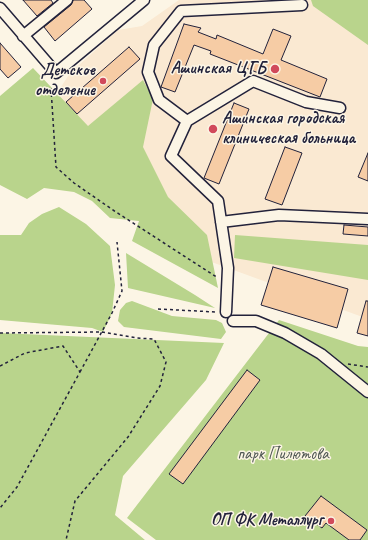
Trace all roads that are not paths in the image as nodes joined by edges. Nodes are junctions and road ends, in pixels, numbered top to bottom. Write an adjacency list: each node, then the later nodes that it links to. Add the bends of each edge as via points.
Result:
1 (67, 0): 5 (street)
2 (144, 0): 5 (street, via 56,73)
3 (302, 5): 7 (street, via 181,11 154,45 148,72 159,100)
4 (0, 8): 5 (street)
5 (23, 36)
6 (340, 108): 7 (street, via 306,102 253,81)
7 (187, 121): 9 (street, via 171,156 218,201)
8 (368, 219): 9 (street, via 279,215)
9 (221, 222): 10 (street, via 228,268)
10 (226, 312)
11 (233, 321): 12 (street, via 256,321 286,333 321,354)
12 (368, 392)

